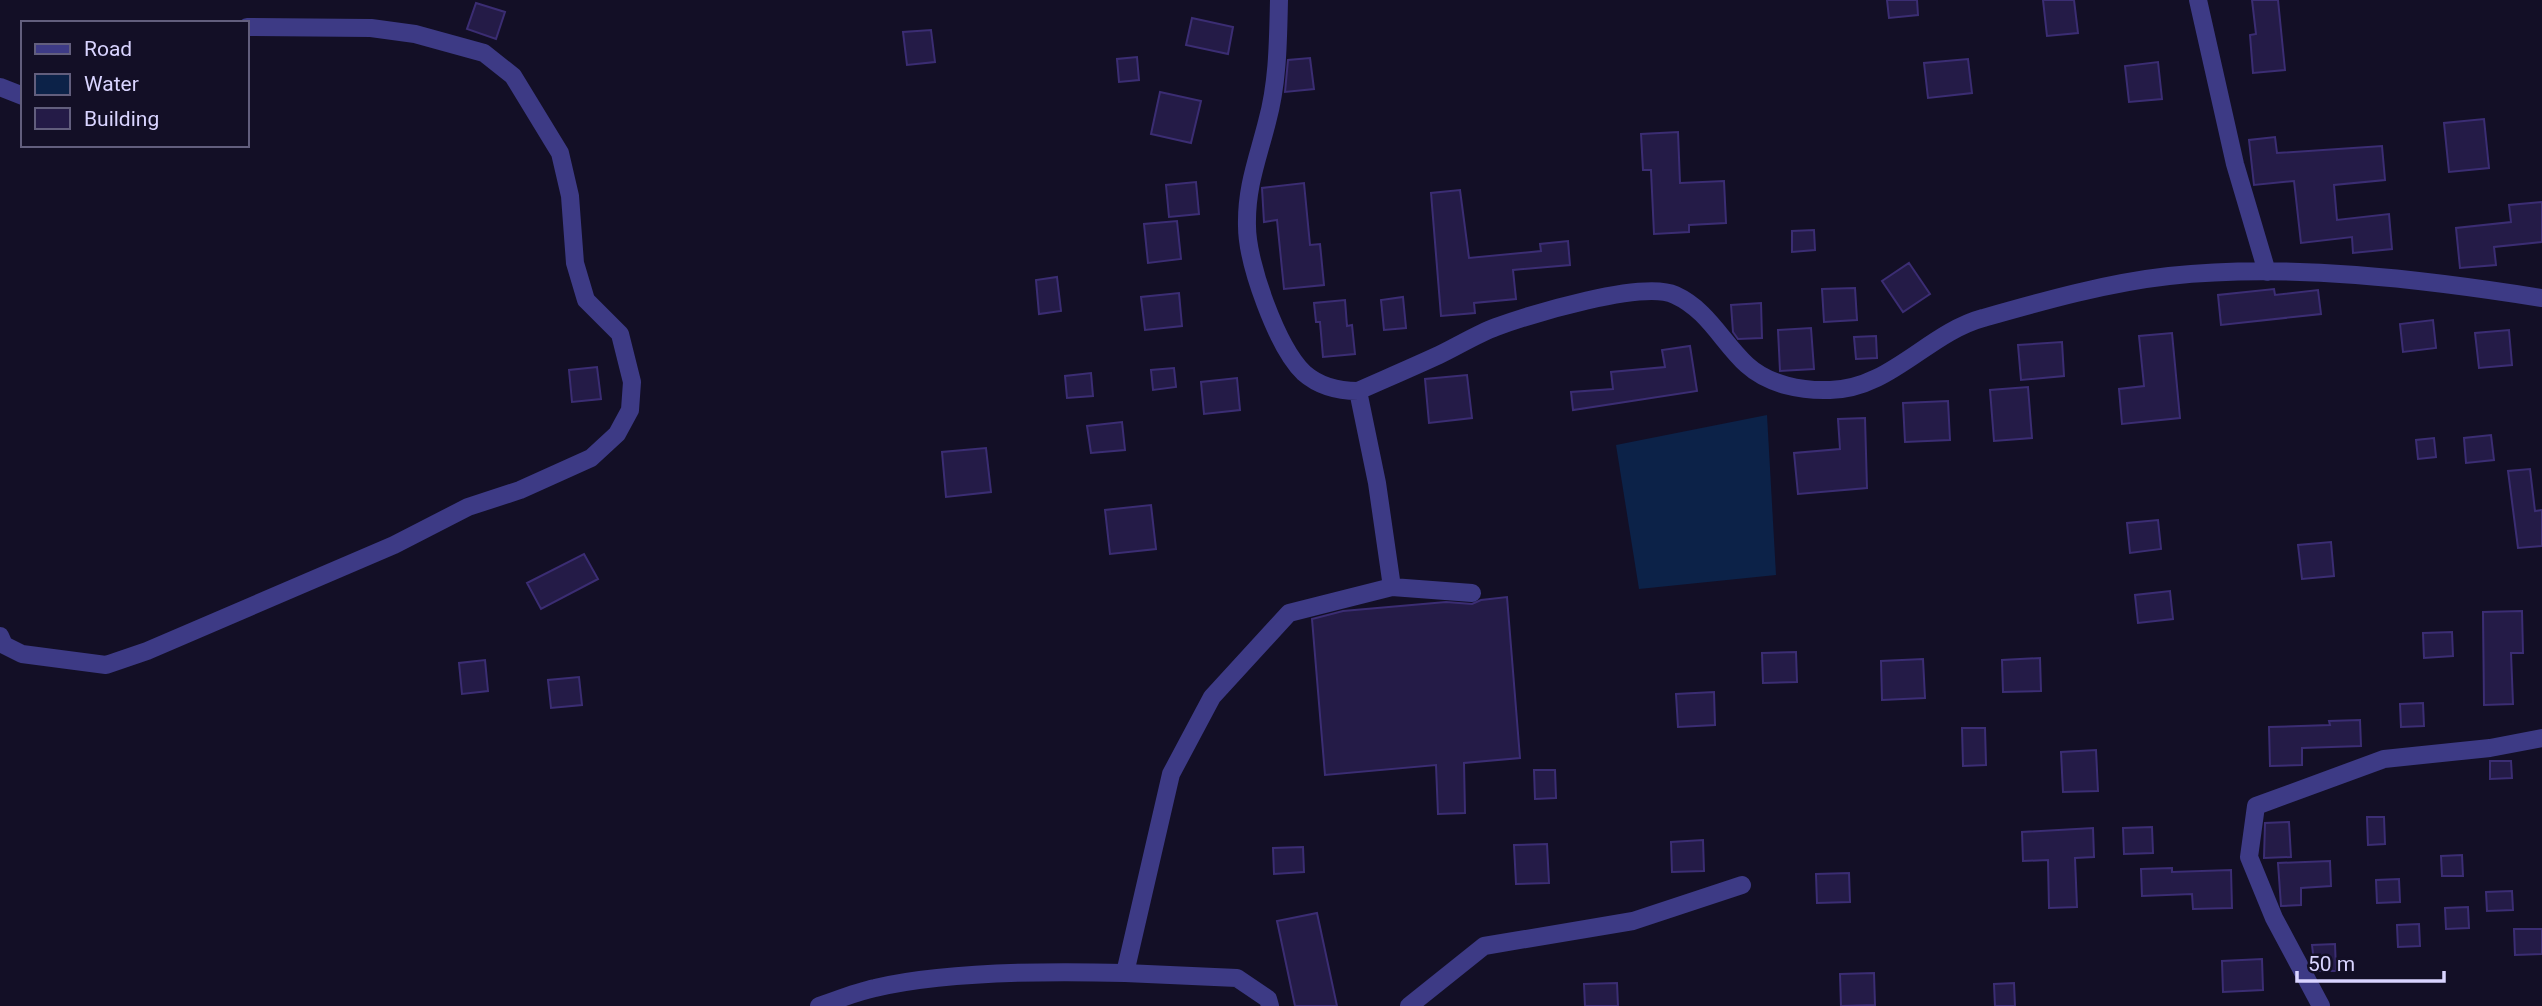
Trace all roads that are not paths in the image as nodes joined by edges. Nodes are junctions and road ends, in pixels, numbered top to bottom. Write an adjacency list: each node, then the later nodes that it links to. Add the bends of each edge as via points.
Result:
1 (1279, 0): 8 (street, via 1277,66 1268,121 1252,167 1246,228 1274,326 1304,373 1334,390)
2 (2198, 0): 6 (street, via 2235,164)
3 (248, 27): 11 (street, via 371,28 415,34 485,53 513,76 560,153 570,196 575,263 586,300 620,334 632,382 630,410 617,434 591,458 468,507 394,545 146,651 106,665 22,654 4,645)
4 (0, 87): 5 (street)
5 (21, 95)
6 (2267, 272): 7 (street, via 2451,284); 8 (street, via 2168,276 2055,298 1966,322 1870,383 1832,390 1788,387 1748,367 1706,316 1675,295 1653,288 1495,327)
7 (2542, 298)
8 (1358, 391): 9 (street)
9 (1392, 587): 10 (street); 14 (street, via 1289,613 1212,696 1171,774)
10 (1472, 593)
11 (0, 636)
12 (2542, 738): 18 (street, via 2384,759 2256,806 2249,857 2274,918)
13 (1742, 885): 17 (street, via 1633,922 1484,946)
14 (1125, 973): 15 (street, via 1073,971 942,979 875,988); 16 (street, via 1237,978 1268,999)
15 (819, 1006)
16 (1270, 1006)
17 (1409, 1006)
18 (2322, 1006)

